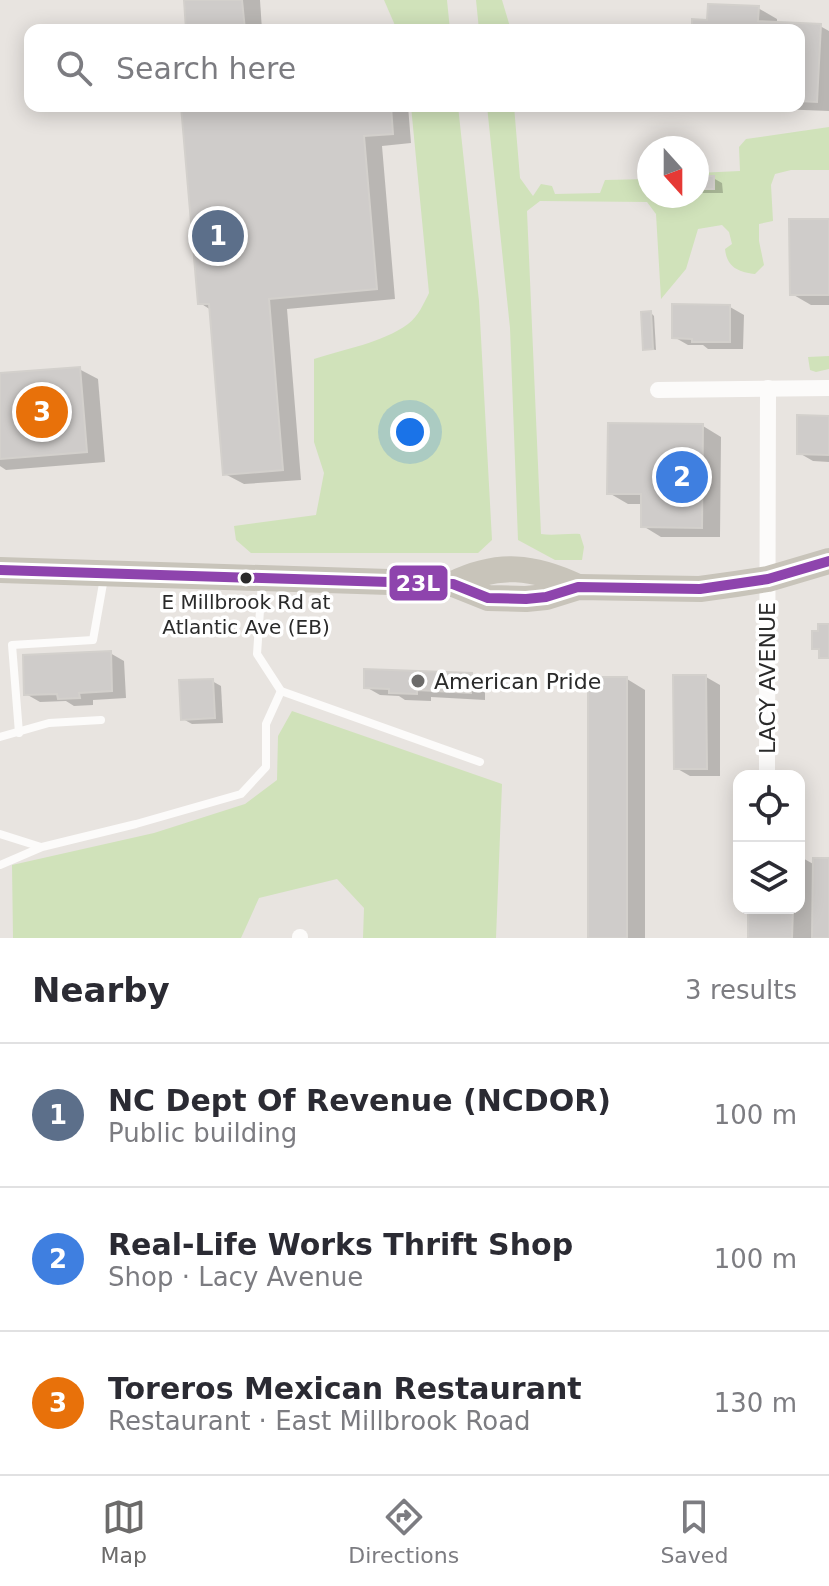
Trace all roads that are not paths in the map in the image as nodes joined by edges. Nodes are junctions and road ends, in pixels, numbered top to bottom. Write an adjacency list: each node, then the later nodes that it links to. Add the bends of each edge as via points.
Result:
1 (768, 388): 2 (street); 3 (street); 7 (street, LACY AVENUE)
2 (829, 388)
3 (658, 390)
4 (829, 561): 7 (main road)
5 (0, 570): 6 (main road)
6 (104, 575): 8 (main road); 11 (lane, via 93,640 12,645)
7 (768, 579): 8 (main road, via 700,589 578,587 509,600 453,584); 14 (street, LACY AVENUE)
8 (262, 580): 9 (lane, via 257,654)
9 (281, 691): 13 (lane); 16 (lane, via 266,724 266,767 241,794)
10 (101, 720): 11 (lane, via 65,720)
11 (19, 733): 12 (lane)
12 (0, 737)
13 (480, 762)
14 (767, 770)
15 (0, 834): 16 (lane)
16 (42, 847): 17 (lane)
17 (0, 865)

